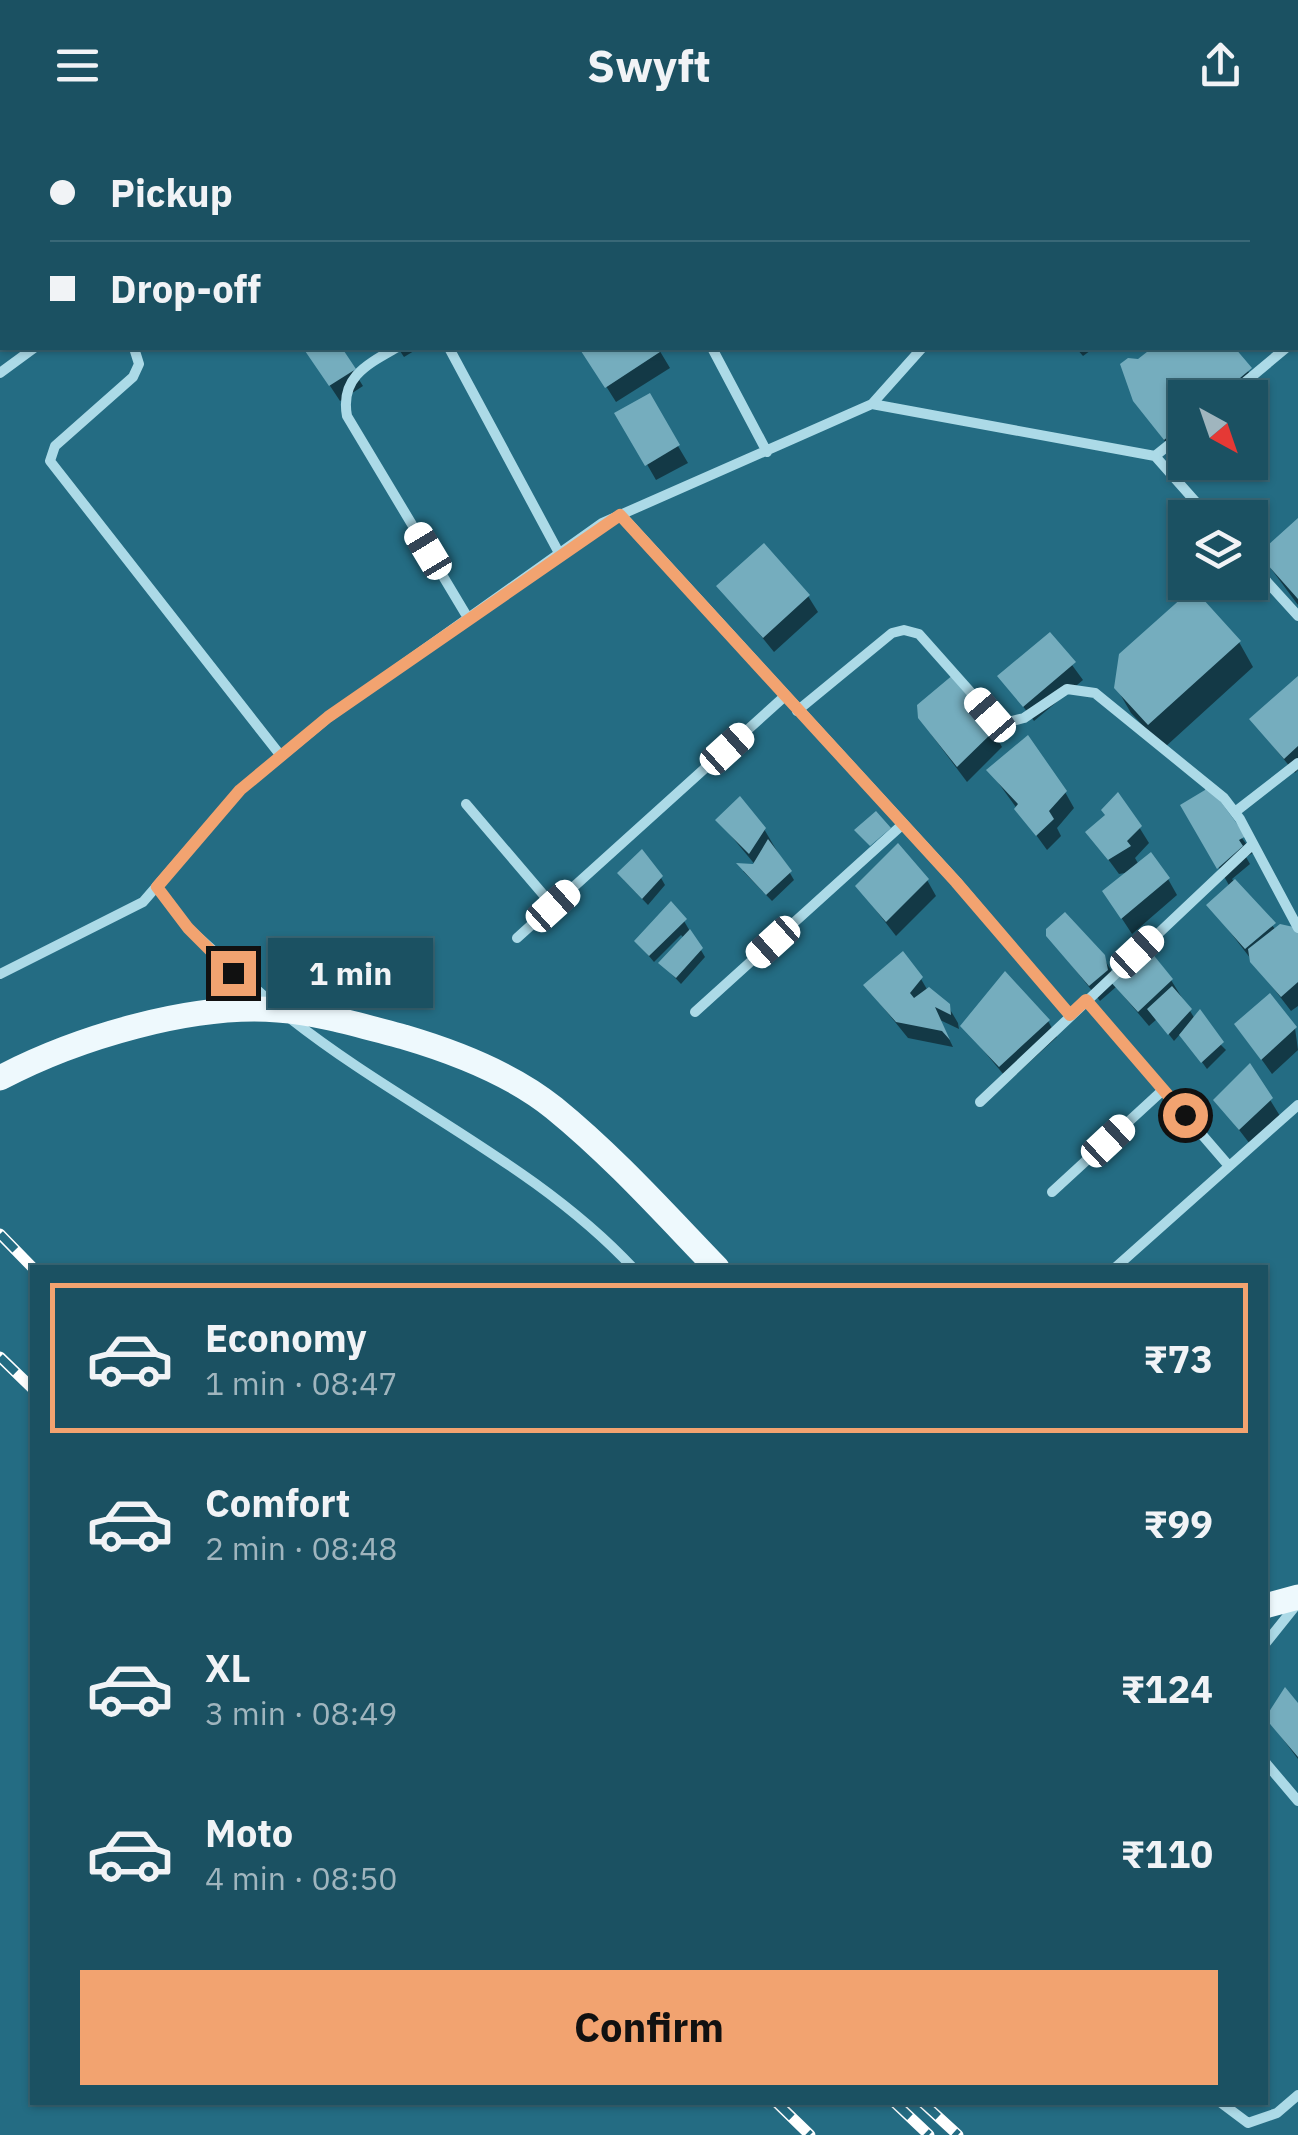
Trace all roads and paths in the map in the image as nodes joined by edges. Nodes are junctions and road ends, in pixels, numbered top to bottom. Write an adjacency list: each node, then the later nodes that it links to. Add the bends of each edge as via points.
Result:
1 (31, 350): 8 (street)
2 (135, 350): 22 (street, via 139,364 133,378 55,446 50,462)
3 (393, 350): 19 (street, via 352,378 343,396 347,416)
4 (450, 350): 16 (street)
5 (713, 350): 12 (street)
6 (919, 350): 10 (street)
7 (1284, 350): 9 (street)
8 (0, 373)
9 (1248, 380)
10 (872, 404): 12 (street); 13 (street)
11 (1168, 446): 13 (street)
12 (767, 452): 15 (street)
13 (1156, 456): 14 (street)
14 (1194, 500)
15 (620, 515): 16 (street); 20 (street)
16 (560, 553): 19 (street)
17 (1268, 582): 18 (street)
18 (1298, 616)
19 (468, 618): 22 (street)
20 (785, 696): 21 (street); 29 (street)
21 (797, 710): 25 (street, via 904,630 918,634 1004,723 1067,690 1095,693 1201,775); 26 (street)
22 (281, 756): 28 (street, via 240,790)
23 (1298, 762): 25 (street)
24 (466, 804): 29 (street)
25 (1235, 812): 27 (street)
26 (903, 824): 34 (street); 35 (street)
27 (1254, 844): 30 (street); 33 (street)
28 (157, 887): 32 (street, via 110,923); 42 (street, via 233,973 350,1065 578,1218)
29 (553, 906): 31 (street)
30 (1298, 928)
31 (518, 938)
32 (0, 974)
33 (1086, 1000): 35 (street); 37 (street)
34 (695, 1012)
35 (1070, 1015): 38 (street)
36 (0, 1078): 43 (main road, bridge, via 104,1036 185,1017 274,1009 326,1016 444,1049 552,1106)
37 (1163, 1090): 40 (street); 41 (street)
38 (980, 1102)
39 (1298, 1105): 40 (street)
40 (1229, 1166): 44 (street)
41 (1052, 1192)
42 (630, 1265)
43 (713, 1265)
44 (1118, 1265)
45 (1298, 1600): 46 (main road); 47 (street)
46 (1268, 1605)
47 (1268, 1640)
48 (1268, 1766): 49 (street)
49 (1298, 1801)
50 (1298, 2095): 51 (street, via 1277,2113 1248,2123)
51 (1224, 2105)

